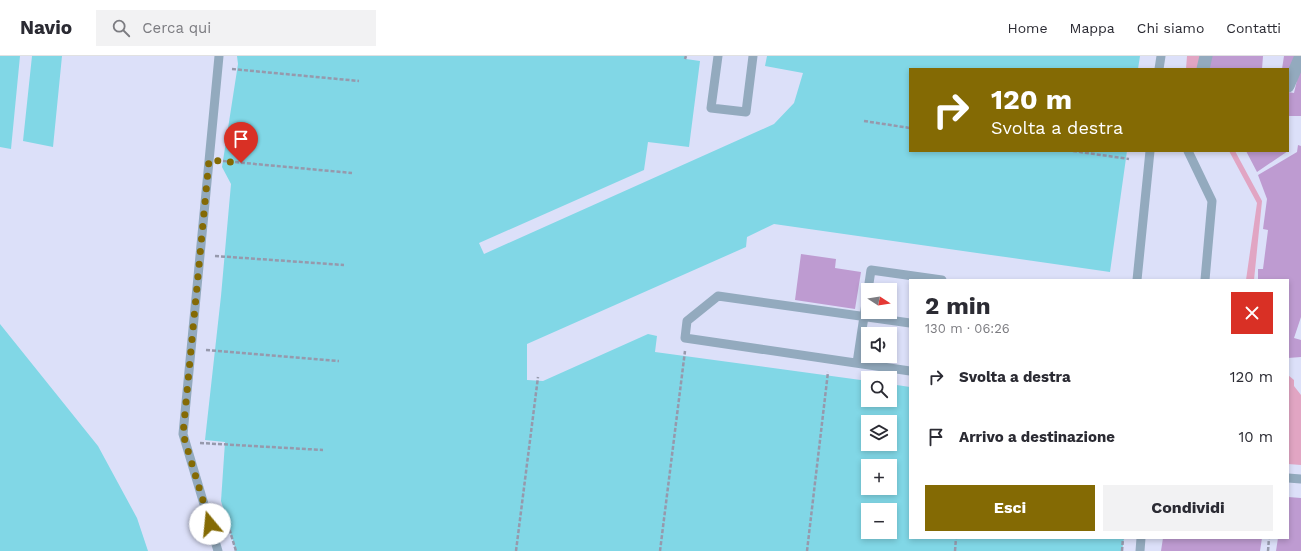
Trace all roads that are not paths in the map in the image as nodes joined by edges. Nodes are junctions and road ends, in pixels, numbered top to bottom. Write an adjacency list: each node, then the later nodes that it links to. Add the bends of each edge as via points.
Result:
1 (219, 56): 25 (lane, via 183,434)
2 (718, 56): 3 (lane, via 711,108 746,112)
3 (753, 56)
4 (1161, 56): 7 (lane)
5 (1206, 56): 8 (street)
6 (1301, 56): 9 (street)
7 (1159, 68)
8 (1203, 68)
9 (1289, 84)
10 (1150, 152): 13 (lane)
11 (1188, 152): 14 (lane, via 1212,201)
12 (935, 279): 15 (lane, via 871,270)
13 (1137, 279)
14 (1205, 279)
15 (869, 283)
16 (861, 317): 20 (lane, via 718,296 687,321 685,338)
17 (864, 319): 20 (lane)
18 (879, 319): 19 (lane)
19 (909, 323)
20 (858, 363): 21 (lane)
21 (909, 371)
22 (1289, 478): 23 (lane)
23 (1301, 479)
24 (1141, 539): 26 (lane)
25 (218, 551)
26 (1140, 551)

